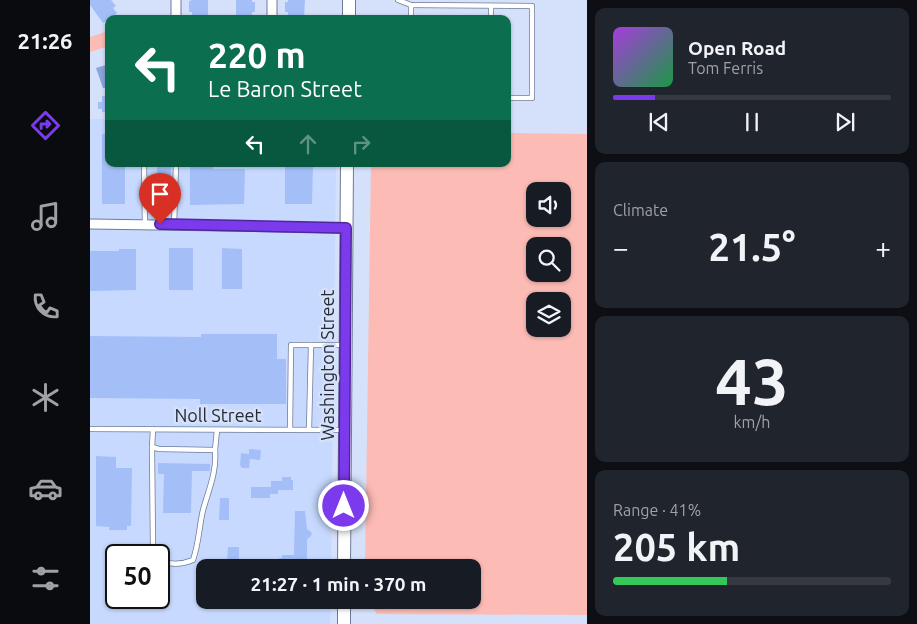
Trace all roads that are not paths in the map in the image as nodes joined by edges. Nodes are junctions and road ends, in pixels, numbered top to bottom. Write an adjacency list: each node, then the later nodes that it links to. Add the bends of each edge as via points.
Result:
1 (176, 0): 7 (street)
2 (272, 0): 8 (street)
3 (349, 0): 9 (main road)
4 (398, 0): 5 (lane)
5 (411, 5): 6 (lane); 10 (lane)
6 (491, 6): 11 (lane); 12 (lane, via 532,6 532,98)
7 (176, 15)
8 (272, 15)
9 (349, 15)
10 (411, 15)
11 (490, 15)
12 (511, 98)
13 (144, 167): 17 (lane)
14 (176, 167): 18 (lane)
15 (347, 167): 19 (main road, Washington Street)
16 (90, 224): 17 (street)
17 (145, 224): 18 (street)
18 (174, 225): 19 (street)
19 (346, 228): 21 (main road, Washington Street)
20 (311, 345): 21 (lane); 25 (lane, via 291,345); 26 (lane)
21 (346, 345): 27 (main road, Washington Street)
22 (90, 429): 23 (lane, Noll Street)
23 (153, 430): 24 (lane, Noll Street); 28 (lane)
24 (217, 430): 25 (lane, Noll Street); 29 (lane)
25 (290, 430): 26 (lane, Noll Street)
26 (309, 430): 27 (lane, Noll Street)
27 (345, 430): 31 (main road, Washington Street)
28 (152, 447): 29 (lane); 30 (lane)
29 (215, 450): 32 (lane, via 213,477 193,560)
30 (153, 544)
31 (344, 559)
32 (170, 564)
33 (344, 609): 34 (main road)
34 (344, 624)

